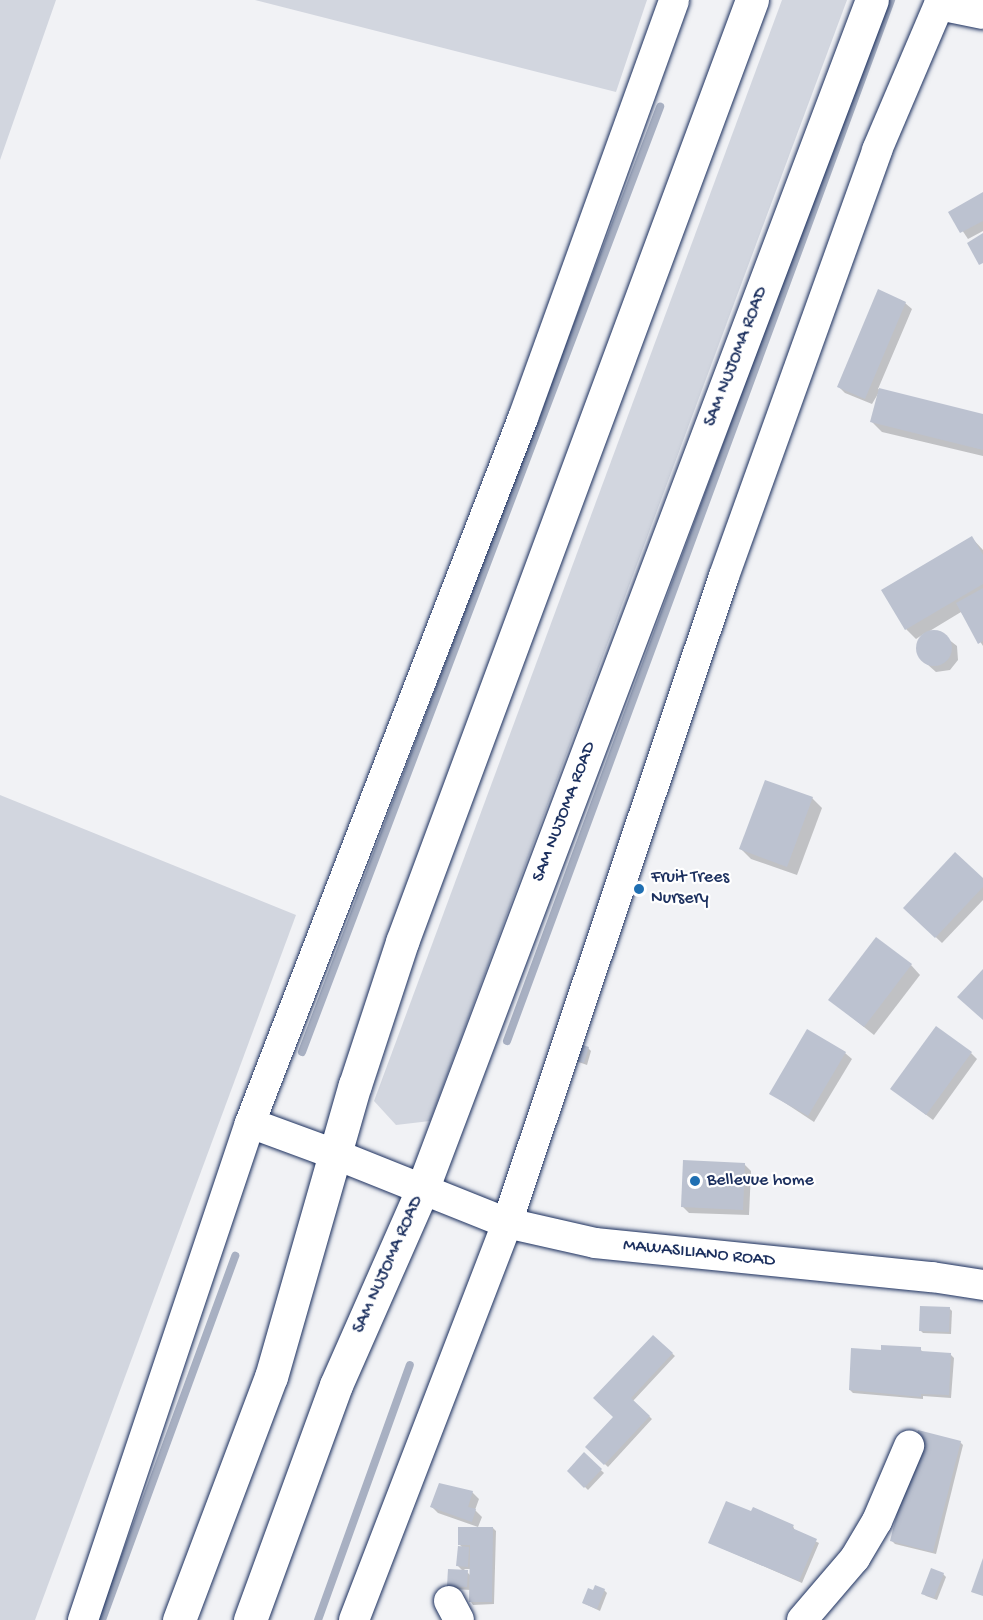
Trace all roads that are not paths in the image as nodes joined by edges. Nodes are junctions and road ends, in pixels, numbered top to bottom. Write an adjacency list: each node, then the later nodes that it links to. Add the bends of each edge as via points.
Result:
1 (675, 0): 6 (street, via 523,418)
2 (752, 0): 7 (main road, via 402,942 355,1085)
3 (872, 0): 8 (main road, SAM NUJOMA ROAD)
4 (940, 2): 5 (street); 9 (street, via 877,150 724,576)
5 (983, 14)
6 (250, 1123): 7 (street, MAWASILIANO ROAD); 12 (street)
7 (337, 1155): 8 (street, MAWASILIANO ROAD); 13 (main road, via 271,1377)
8 (422, 1190): 9 (street, MAWASILIANO ROAD); 14 (main road, SAM NUJOMA ROAD, via 336,1385)
9 (507, 1223): 10 (street, MAWASILIANO ROAD, via 596,1243); 15 (street)
10 (983, 1285)
11 (909, 1446): 16 (street, via 877,1521 855,1558)
12 (83, 1620)
13 (179, 1620)
14 (250, 1620)
15 (354, 1620)
16 (802, 1620)

